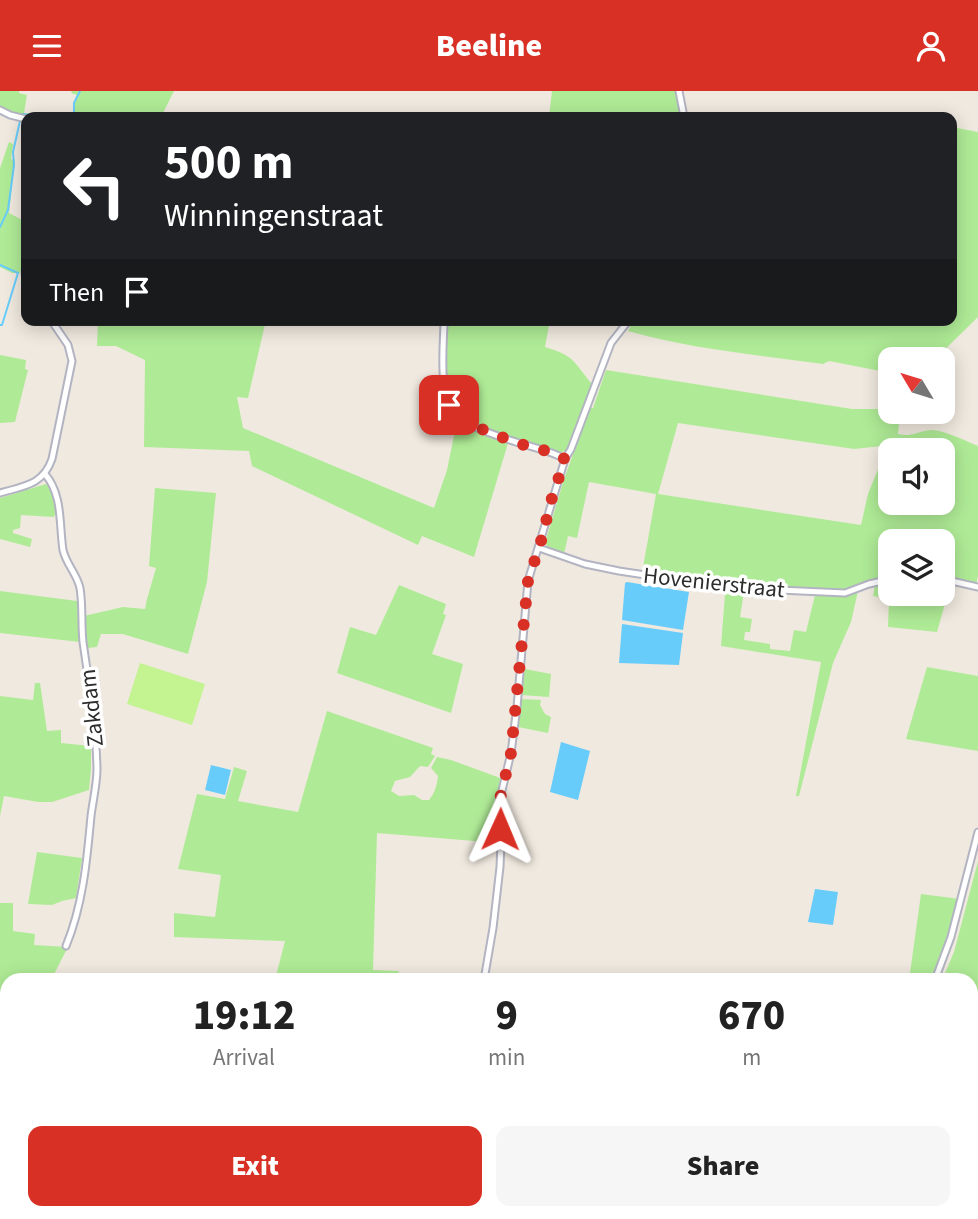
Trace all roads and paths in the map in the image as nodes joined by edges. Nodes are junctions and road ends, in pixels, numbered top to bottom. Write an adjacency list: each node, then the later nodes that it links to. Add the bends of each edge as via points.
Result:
1 (679, 91): 3 (street)
2 (0, 110): 4 (street)
3 (683, 112)
4 (21, 118)
5 (55, 326): 9 (street, via 72,361)
6 (444, 326): 8 (street, via 443,380 449,405 458,418)
7 (624, 326): 8 (street, via 611,343)
8 (565, 459): 11 (street)
9 (45, 474): 10 (street); 16 (street, Zakdam, via 57,495 64,552 80,590 97,761 87,860)
10 (0, 493)
11 (539, 548): 12 (street, Hovenierstraat, via 585,564 732,589 845,593); 17 (street, via 528,581 511,753 498,807 500,867)
12 (878, 582)
13 (955, 582): 14 (street)
14 (978, 587)
15 (978, 832): 18 (street)
16 (66, 946)
17 (485, 973)
18 (938, 973)

